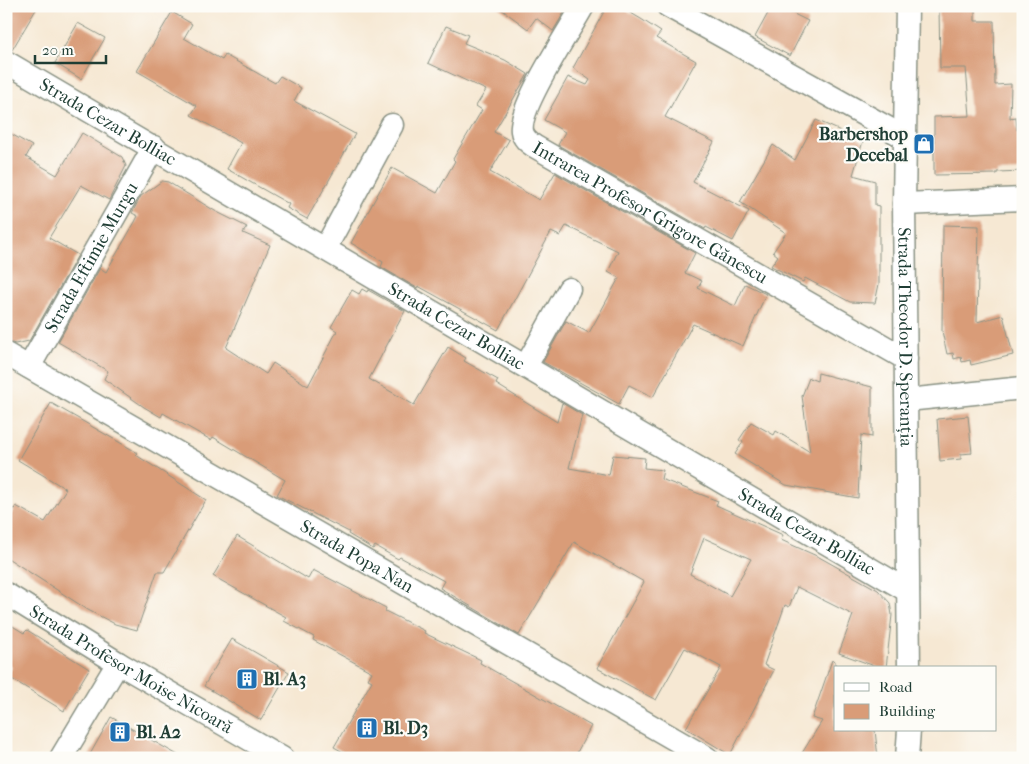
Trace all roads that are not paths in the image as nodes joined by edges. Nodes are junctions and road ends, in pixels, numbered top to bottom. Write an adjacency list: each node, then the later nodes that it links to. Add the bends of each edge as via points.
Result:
1 (584, 6): 13 (street, Intrarea Profesor Grigore Gănescu, via 527,107 522,130 525,139)
2 (668, 6): 6 (street)
3 (907, 6): 6 (street, Strada Theodor D. Speranția)
4 (6, 62): 7 (street, Strada Cezar Bolliac)
5 (392, 125): 10 (street)
6 (904, 137): 9 (street, Strada Theodor D. Speranția)
7 (154, 147): 10 (street, Strada Cezar Bolliac); 15 (street, Strada Eftimie Murgu)
8 (1023, 199): 9 (street)
9 (904, 204): 13 (street, Strada Theodor D. Speranția)
10 (326, 248): 14 (street, Strada Cezar Bolliac)
11 (569, 289): 14 (street)
12 (6, 354): 15 (street, Strada Popa Nan)
13 (906, 359): 17 (street, Strada Theodor D. Speranția)
14 (526, 366): 18 (street, Strada Cezar Bolliac)
15 (29, 367): 24 (street, Strada Popa Nan)
16 (1023, 388): 17 (street)
17 (907, 400): 18 (street, Strada Theodor D. Speranția)
18 (908, 591): 21 (street, Strada Theodor D. Speranția)
19 (6, 594): 20 (street, Strada Profesor Moise Nicoară)
20 (118, 663): 22 (street); 23 (street, Strada Profesor Moise Nicoară)
21 (909, 666)
22 (60, 758)
23 (282, 758)
24 (707, 758)

